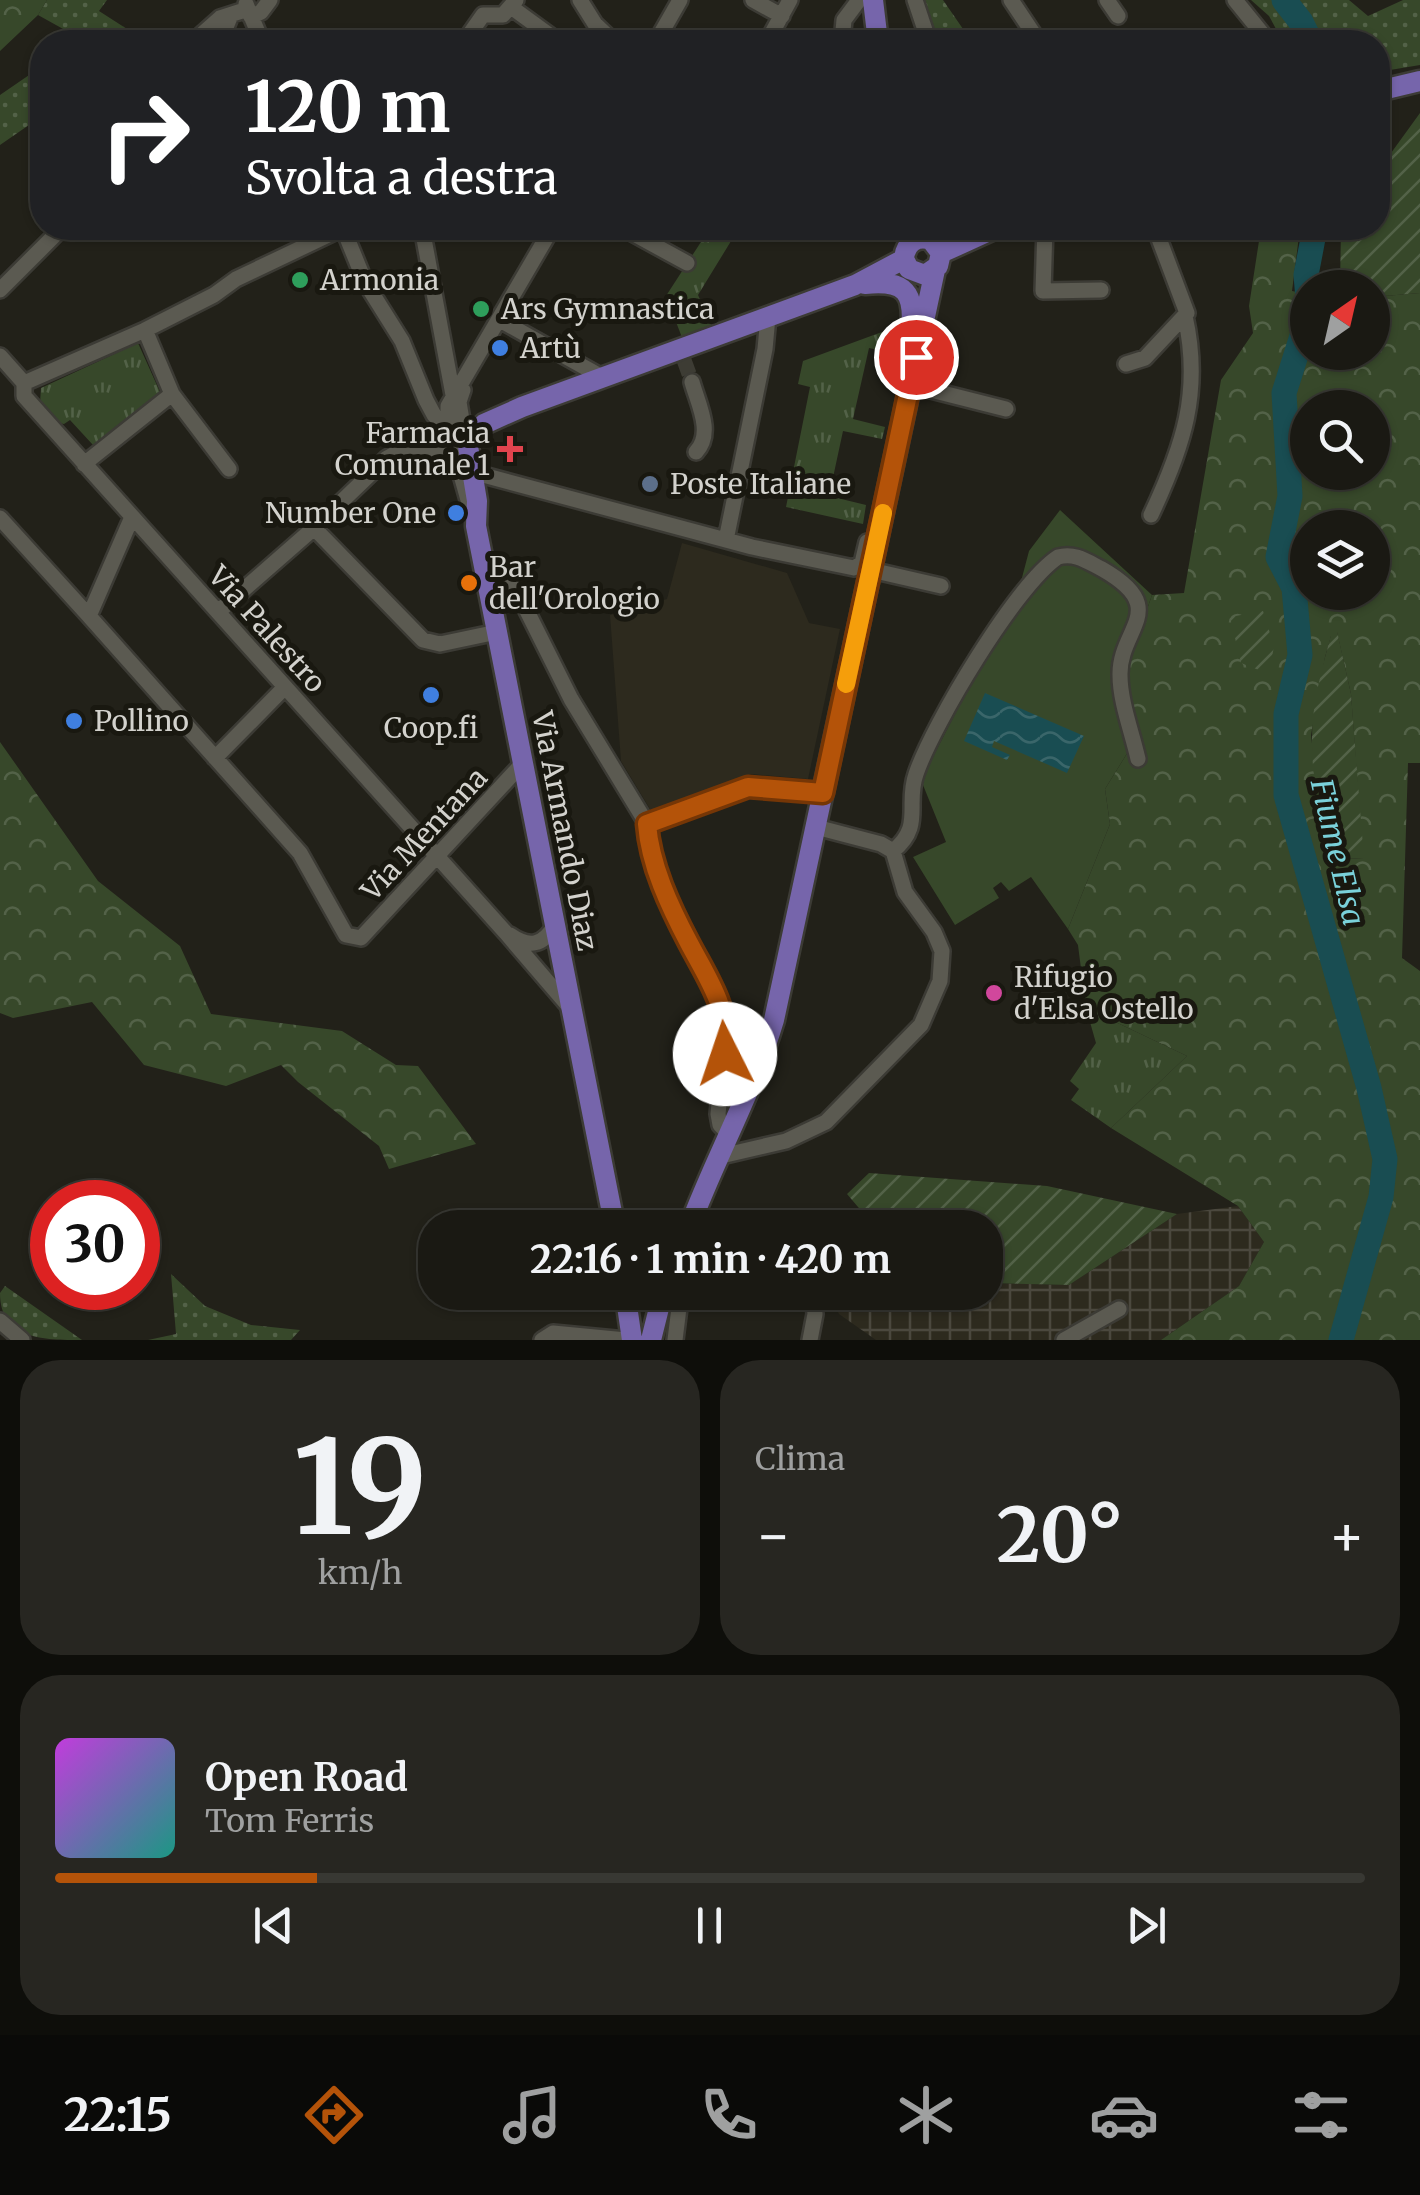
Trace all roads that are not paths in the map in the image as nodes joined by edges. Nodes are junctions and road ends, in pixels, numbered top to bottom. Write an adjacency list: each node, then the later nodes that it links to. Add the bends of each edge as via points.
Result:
1 (270, 0): 13 (street, via 261,12)
2 (680, 0): 22 (street)
3 (753, 0): 15 (street)
4 (790, 0): 15 (street)
5 (859, 0): 24 (street)
6 (873, 0): 25 (main road)
7 (916, 0): 26 (street)
8 (1011, 0): 27 (street)
9 (1107, 0): 16 (street)
10 (1235, 0): 28 (street)
11 (582, 1): 21 (street)
12 (513, 4): 19 (street, via 504,15 483,16); 20 (street)
13 (248, 9): 14 (street)
14 (232, 15): 17 (street); 18 (street)
15 (782, 16): 23 (street)
16 (1118, 16)
17 (206, 30)
18 (225, 30)
19 (473, 30)
20 (544, 30)
21 (600, 30)
22 (663, 30)
23 (774, 30)
24 (843, 30)
25 (877, 30)
26 (925, 30)
27 (1031, 30)
28 (1259, 30)
29 (1420, 81): 30 (main road)
30 (1390, 87)
31 (50, 240): 43 (street)
32 (318, 240): 48 (street)
33 (348, 240): 59 (street, via 426,400)
34 (424, 240): 57 (street)
35 (545, 240): 47 (street)
36 (646, 240): 41 (street)
37 (1044, 240): 44 (street, via 1043,291)
38 (1159, 240): 45 (street)
39 (933, 243): 40 (main road, via 912,242); 40 (main road, via 919,274); 54 (main road)
40 (904, 260): 42 (main road)
41 (687, 263)
42 (855, 285): 46 (main road); 54 (main road, via 890,282 909,296)
43 (0, 290)
44 (1101, 290)
45 (1185, 316): 50 (street, via 1145,358); 66 (street, via 1193,365 1190,400 1178,456)
46 (768, 318): 52 (main road, via 682,354); 71 (street)
47 (500, 320): 51 (street); 52 (street)
48 (145, 330): 55 (street); 56 (street)
49 (0, 356): 55 (street, Via Palestro)
50 (1126, 364)
51 (472, 368): 57 (street); 60 (street, via 460,398)
52 (602, 377): 60 (main road, via 497,418)
53 (692, 382): 61 (street, via 704,424)
54 (911, 382): 58 (street); 65 (main road)
55 (24, 383): 62 (street, Via Palestro, via 24,396)
56 (172, 394): 62 (street); 63 (street)
57 (453, 395): 59 (street)
58 (1006, 409)
59 (448, 429): 60 (street)
60 (461, 448): 64 (main road, Via Armando Diaz); 69 (street); 70 (street, via 393,454)
61 (696, 452)
62 (84, 464): 67 (street, Via Palestro)
63 (229, 469)
64 (472, 472): 69 (main road, Via Armando Diaz); 71 (street)
65 (891, 477): 71 (street, via 856,568); 73 (main road)
66 (1151, 515)
67 (132, 516): 75 (street, Via Palestro); 76 (street)
68 (0, 518): 76 (street)
69 (476, 526): 72 (main road, Via Armando Diaz)
70 (314, 528): 75 (street); 77 (street, via 423,640 440,644)
71 (726, 540)
72 (484, 562): 77 (main road, Via Armando Diaz); 83 (street, via 512,581 571,699)
73 (870, 570): 74 (street); 82 (main road)
74 (942, 586)
75 (218, 612): 78 (street, Via Palestro)
76 (88, 616): 79 (street)
77 (498, 632): 81 (main road, Via Armando Diaz)
78 (285, 687): 79 (street); 86 (street, Via Palestro)
79 (215, 758): 86 (street, Via Mentana, via 308,862 341,930 354,939)
80 (1138, 758): 85 (street, via 1120,673 1138,606 1114,576 1062,555 1009,613 953,698 916,776 910,833)
81 (523, 763): 86 (street, Via Mentana); 87 (main road, Via Armando Diaz)
82 (823, 793): 83 (street, via 748,787); 84 (main road)
83 (647, 824): 90 (street, via 669,900 725,1016 718,1114)
84 (816, 828): 85 (street); 90 (main road, via 774,1020)
85 (892, 851): 91 (street, via 905,892 939,942 942,970 921,1025 812,1130)
86 (438, 856): 88 (street, Via Palestro)
87 (555, 925): 88 (street, via 532,944); 89 (main road, Via Armando Diaz)
88 (506, 932): 89 (street, Via Palestro)
89 (572, 1011): 92 (main road, Via Armando Diaz)
90 (728, 1133): 91 (main road)
91 (716, 1157): 93 (main road)
92 (613, 1210)
93 (696, 1210)
94 (1119, 1309): 105 (street)
95 (631, 1310): 100 (main road)
96 (661, 1310): 100 (main road)
97 (672, 1310): 103 (street)
98 (815, 1310): 104 (street)
99 (0, 1321): 101 (street)
100 (640, 1339): 102 (street, via 546,1334)
101 (22, 1340)
102 (542, 1340)
103 (675, 1340)
104 (810, 1340)
105 (1064, 1340)

